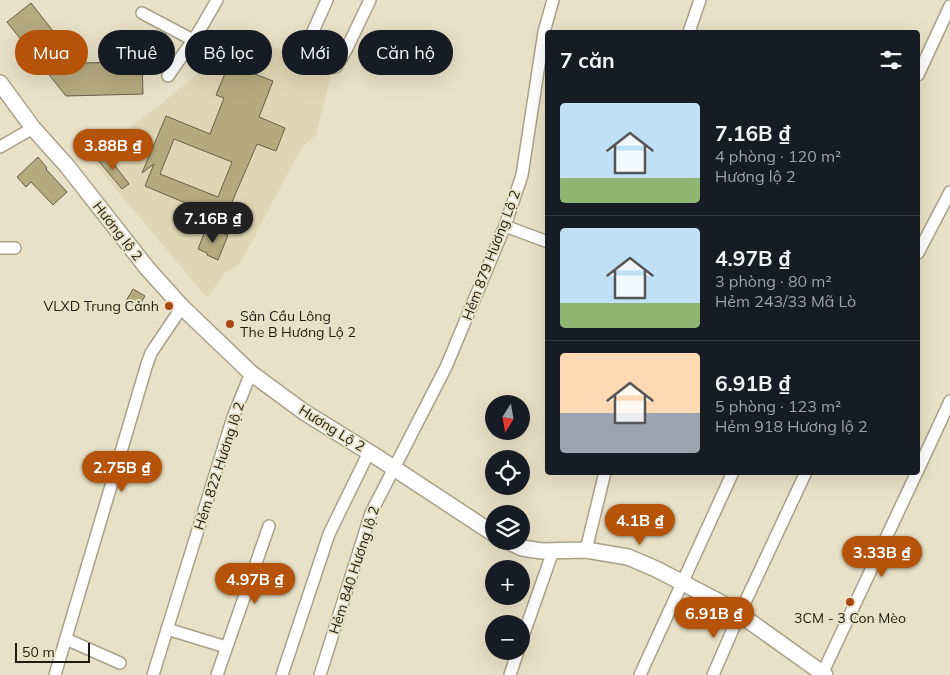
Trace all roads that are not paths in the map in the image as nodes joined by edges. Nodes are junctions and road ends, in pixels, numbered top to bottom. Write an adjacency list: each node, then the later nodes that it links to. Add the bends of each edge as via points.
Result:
1 (217, 0): 8 (street)
2 (327, 0): 3 (street, via 306,47 313,64 324,68 336,67)
3 (370, 0)
4 (552, 0): 18 (street, Hẻm 879 Hương Lộ 2, via 522,175)
5 (700, 0): 9 (street)
6 (950, 6): 12 (street)
7 (142, 13): 10 (street)
8 (199, 30)
9 (690, 30)
10 (185, 36)
11 (185, 52): 13 (street)
12 (920, 71)
13 (168, 76)
14 (0, 83): 15 (main road, Hương lộ 2)
15 (33, 128): 16 (street); 23 (main road, Hương lộ 2)
16 (0, 147)
17 (950, 192): 22 (street)
18 (505, 226): 19 (street); 28 (street, Hẻm 879 Hương Lộ 2, via 446,367)
19 (545, 241)
20 (0, 248): 21 (street)
21 (15, 248)
22 (920, 249)
23 (182, 307): 24 (main road, Hương Lộ 2); 42 (street, via 147,364)
24 (252, 373): 26 (main road, Hương Lộ 2, via 304,412); 41 (street, Hẻm 822 Hương lộ 2, via 233,417)
25 (950, 401): 27 (street)
26 (369, 452): 28 (main road, Hương Lộ 2); 50 (street, via 329,534)
27 (920, 466)
28 (393, 468): 34 (main road, Hương Lộ 2); 51 (street, Hẻm 840 Hương lộ 2, via 371,513)
29 (604, 475): 36 (street)
30 (732, 475): 38 (street)
31 (805, 475): 39 (street)
32 (916, 475): 46 (street)
33 (269, 526): 43 (street)
34 (485, 528)
35 (530, 549): 37 (main road)
36 (586, 550): 37 (main road); 38 (main road, via 628,557)
37 (553, 551): 40 (street)
38 (682, 582): 39 (main road); 53 (street)
39 (740, 613): 46 (main road); 54 (street)
40 (530, 616)
41 (167, 630): 43 (street); 48 (street, Hẻm 822 Hương lộ 2)
42 (66, 639): 45 (street); 47 (street)
43 (226, 647): 49 (street)
44 (515, 660): 52 (street)
45 (120, 663)
46 (824, 674)
47 (55, 675)
48 (153, 675)
49 (217, 675)
50 (282, 675)
51 (320, 675)
52 (510, 675)
53 (640, 675)
54 (714, 675)

